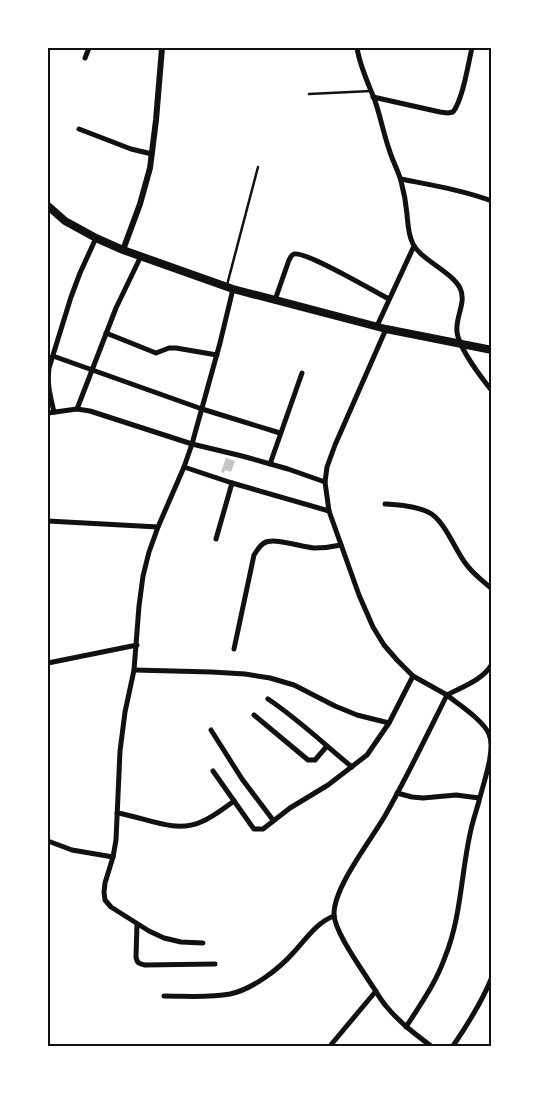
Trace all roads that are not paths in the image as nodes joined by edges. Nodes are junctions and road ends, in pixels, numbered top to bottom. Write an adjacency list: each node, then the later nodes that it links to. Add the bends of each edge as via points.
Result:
1 (89, 48): 5 (street)
2 (162, 48): 10 (street)
3 (357, 48): 6 (street)
4 (472, 48): 8 (street, via 454,112 440,112)
5 (85, 58)
6 (371, 91): 7 (lane); 8 (street)
7 (309, 94)
8 (373, 97): 12 (street)
9 (79, 129): 10 (street)
10 (152, 154): 17 (street, via 140,204)
11 (258, 167): 19 (lane)
12 (400, 179): 13 (street); 16 (street)
13 (492, 201)
14 (48, 206): 15 (main road, via 65,221)
15 (96, 238): 17 (main road); 28 (street, via 71,297)
16 (414, 246): 20 (street); 25 (street, via 459,286 462,294 457,323)
17 (123, 250): 18 (main road)
18 (141, 256): 19 (main road); 24 (street)
19 (230, 288): 21 (main road); 27 (street)
20 (390, 299): 21 (street, via 338,271 295,254 289,260); 22 (street)
21 (275, 300): 22 (main road)
22 (377, 326): 23 (main road)
23 (386, 329): 25 (main road); 40 (street, via 335,445)
24 (106, 333): 27 (street, via 156,353 176,348); 29 (street)
25 (460, 343): 26 (main road); 31 (street)
26 (492, 350)
27 (217, 355): 33 (street)
28 (54, 356): 29 (street); 34 (street, via 48,389)
29 (91, 370): 32 (street); 33 (street)
30 (302, 373): 36 (street)
31 (492, 391)
32 (77, 409): 34 (street); 37 (street)
33 (202, 409): 36 (street); 37 (street)
34 (54, 412): 35 (street)
35 (48, 413)
36 (280, 433): 38 (street)
37 (192, 444): 38 (street); 39 (street)
38 (270, 464): 40 (street)
39 (184, 467): 41 (street); 45 (street)
40 (325, 482): 43 (street)
41 (232, 483): 43 (street); 46 (street)
42 (386, 504): 48 (street, via 413,507 436,516 467,566)
43 (329, 511): 47 (street)
44 (48, 521): 45 (street)
45 (158, 527): 49 (street, via 143,576)
46 (216, 540)
47 (341, 545): 50 (street, via 314,548 277,541 265,542 259,547 254,555); 54 (street, via 373,627 384,645)
48 (492, 589)
49 (137, 645): 51 (street); 53 (street)
50 (234, 649)
51 (48, 663)
52 (492, 664): 55 (street, via 488,671)
53 (134, 670): 58 (street, via 212,672 270,678 294,685 357,715); 66 (street, via 120,751)
54 (413, 676): 55 (street); 58 (street)
55 (447, 695): 63 (street); 64 (street, via 482,724 490,735 491,752)
56 (268, 699): 60 (street)
57 (254, 715): 60 (street, via 308,760 315,760)
58 (389, 723): 61 (street, via 366,755)
59 (211, 730): 67 (street)
60 (327, 746): 61 (street)
61 (352, 766): 67 (street)
62 (213, 771): 65 (street)
63 (397, 793): 64 (street, via 418,798 456,795); 70 (street, via 340,891)
64 (479, 798): 77 (street, via 454,932 435,980)
65 (234, 802): 66 (street, via 189,826 160,824); 67 (street, via 254,829 262,829)
66 (117, 813): 69 (street)
67 (273, 820)
68 (48, 841): 69 (street, via 72,850)
69 (113, 857): 71 (street, via 105,883 105,900)
70 (334, 916): 75 (street); 76 (street, via 327,918 292,954 249,987 231,994)
71 (137, 924): 72 (street, via 164,938); 73 (street, via 136,957 140,964)
72 (203, 943)
73 (215, 964)
74 (492, 977): 80 (street, via 473,1016)
75 (376, 991): 77 (street); 78 (street)
76 (164, 996)
77 (406, 1027): 79 (street)
78 (330, 1046)
79 (431, 1046)
80 (453, 1046)

